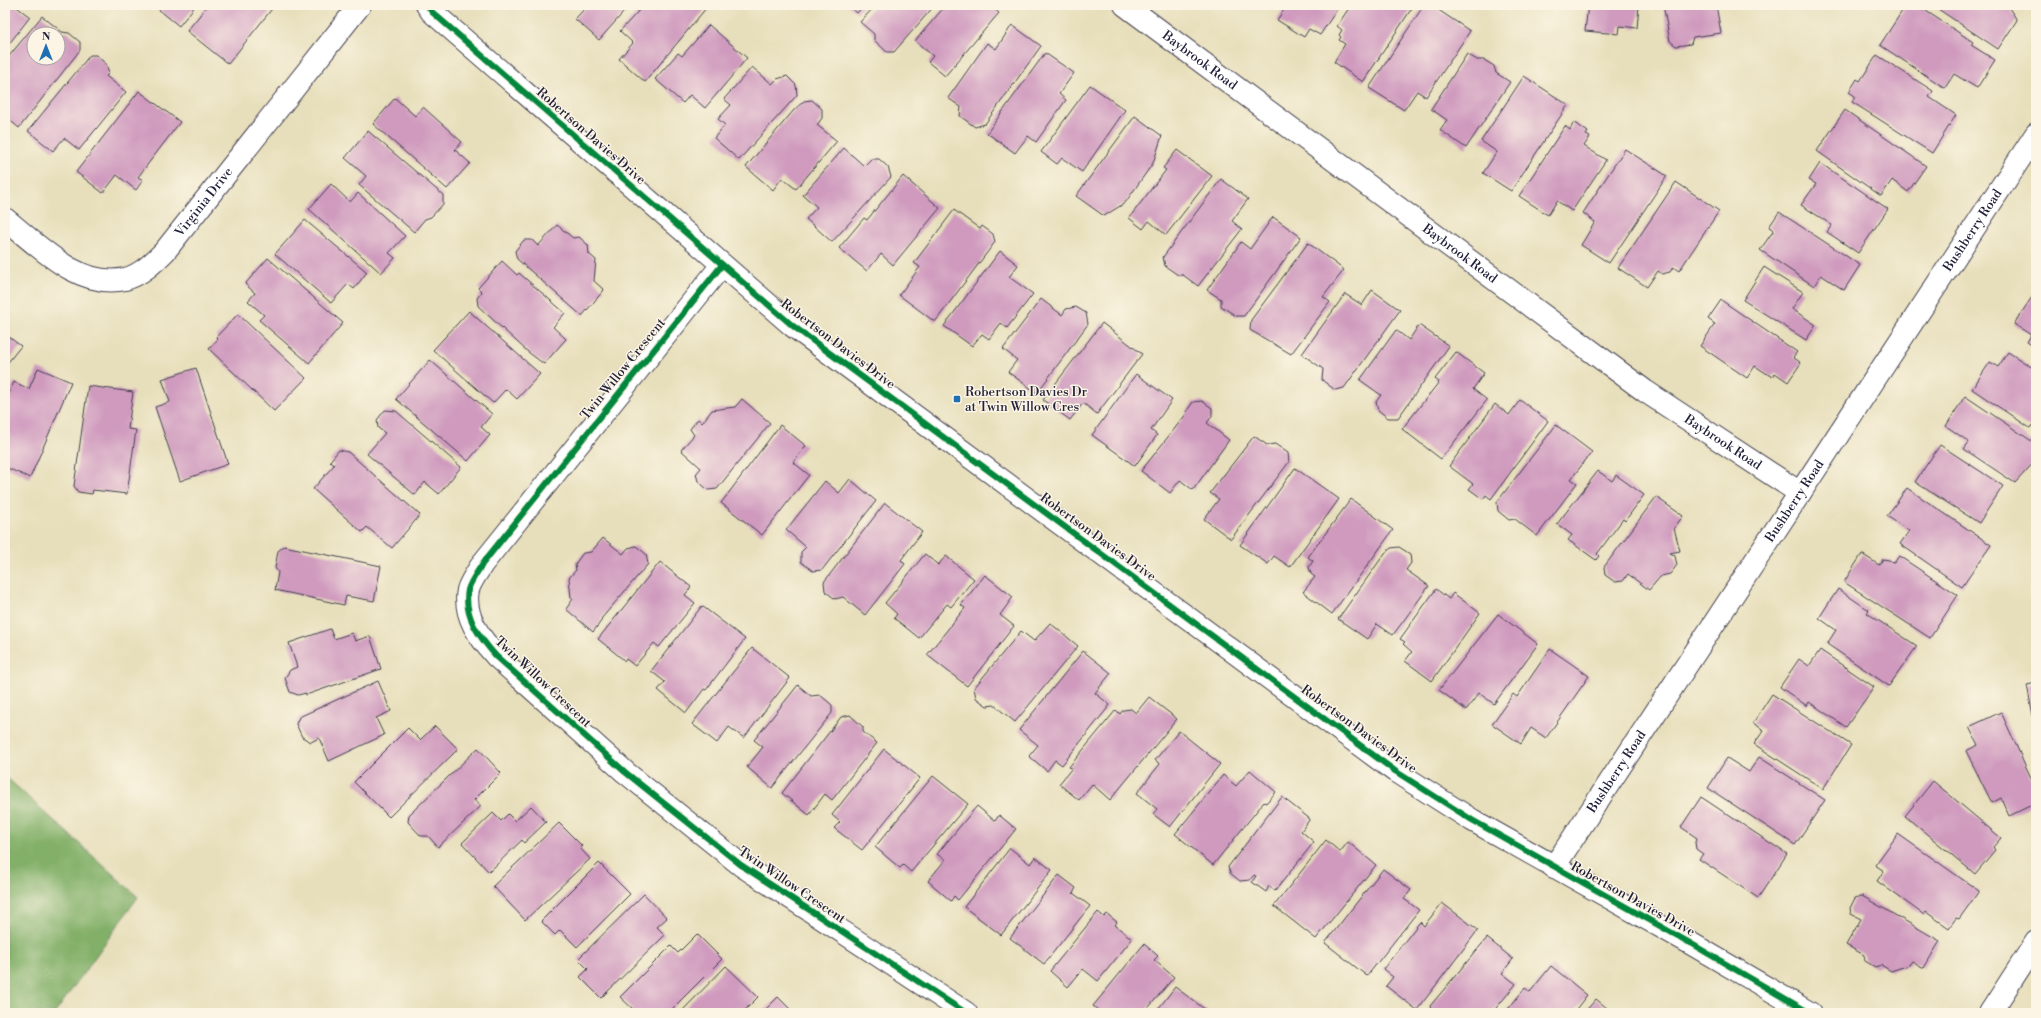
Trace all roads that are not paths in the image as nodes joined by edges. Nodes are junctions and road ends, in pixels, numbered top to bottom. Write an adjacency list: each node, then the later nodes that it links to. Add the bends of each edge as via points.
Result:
1 (360, 5): 5 (street, Virginia Drive, via 165,252 147,268 125,279 95,280 60,263)
2 (427, 5): 6 (street, Robertson Davies Drive)
3 (1125, 5): 7 (street, Baybrook Road, via 1645,391)
4 (2036, 134): 7 (street, Bushberry Road)
5 (5, 219)
6 (722, 265): 8 (street, Robertson Davies Drive, via 793,326 1395,770 1472,820); 10 (street, Twin Willow Crescent, via 483,563 468,590 469,611 478,636 496,656 648,792 741,866)
7 (1800, 492): 8 (street, Bushberry Road)
8 (1554, 867): 11 (street, Robertson Davies Drive)
9 (2036, 942): 12 (street)
10 (966, 1013)
11 (1810, 1013)
12 (1990, 1013)

